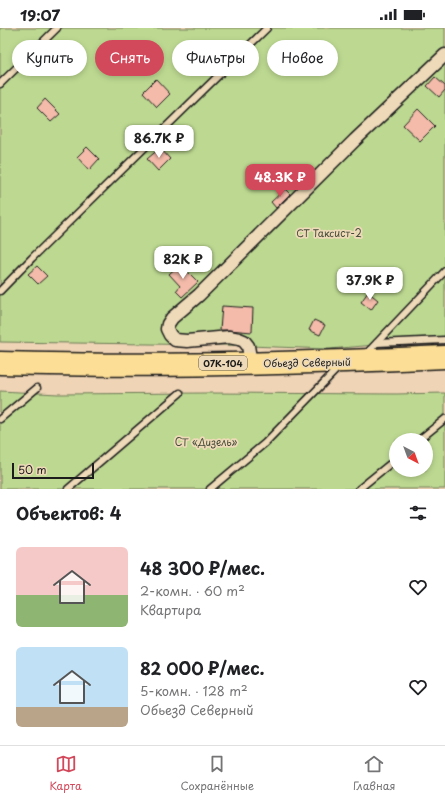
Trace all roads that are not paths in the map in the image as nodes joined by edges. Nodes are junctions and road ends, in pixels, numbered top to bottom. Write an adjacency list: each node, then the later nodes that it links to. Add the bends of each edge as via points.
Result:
1 (57, 28): 4 (lane)
2 (267, 28): 6 (lane)
3 (445, 55): 12 (street, via 168,324 167,329 175,340 229,337 244,341 248,346)
4 (0, 84)
5 (445, 271): 8 (lane)
6 (0, 291)
7 (445, 340): 8 (lane)
8 (377, 343): 10 (lane)
9 (445, 357): 10 (highway, Обьезд Северный / 07К-104)
10 (352, 361): 12 (highway, Обьезд Северный / 07К-104); 20 (lane, via 265,443)
11 (0, 363): 12 (highway, Обьезд Северный / 07К-104)
12 (251, 363)
13 (37, 388): 15 (lane)
14 (180, 393): 19 (lane)
15 (0, 419)
16 (445, 419): 17 (lane)
17 (428, 433)
18 (389, 465): 21 (lane)
19 (68, 489)
20 (210, 489)
21 (359, 489)

